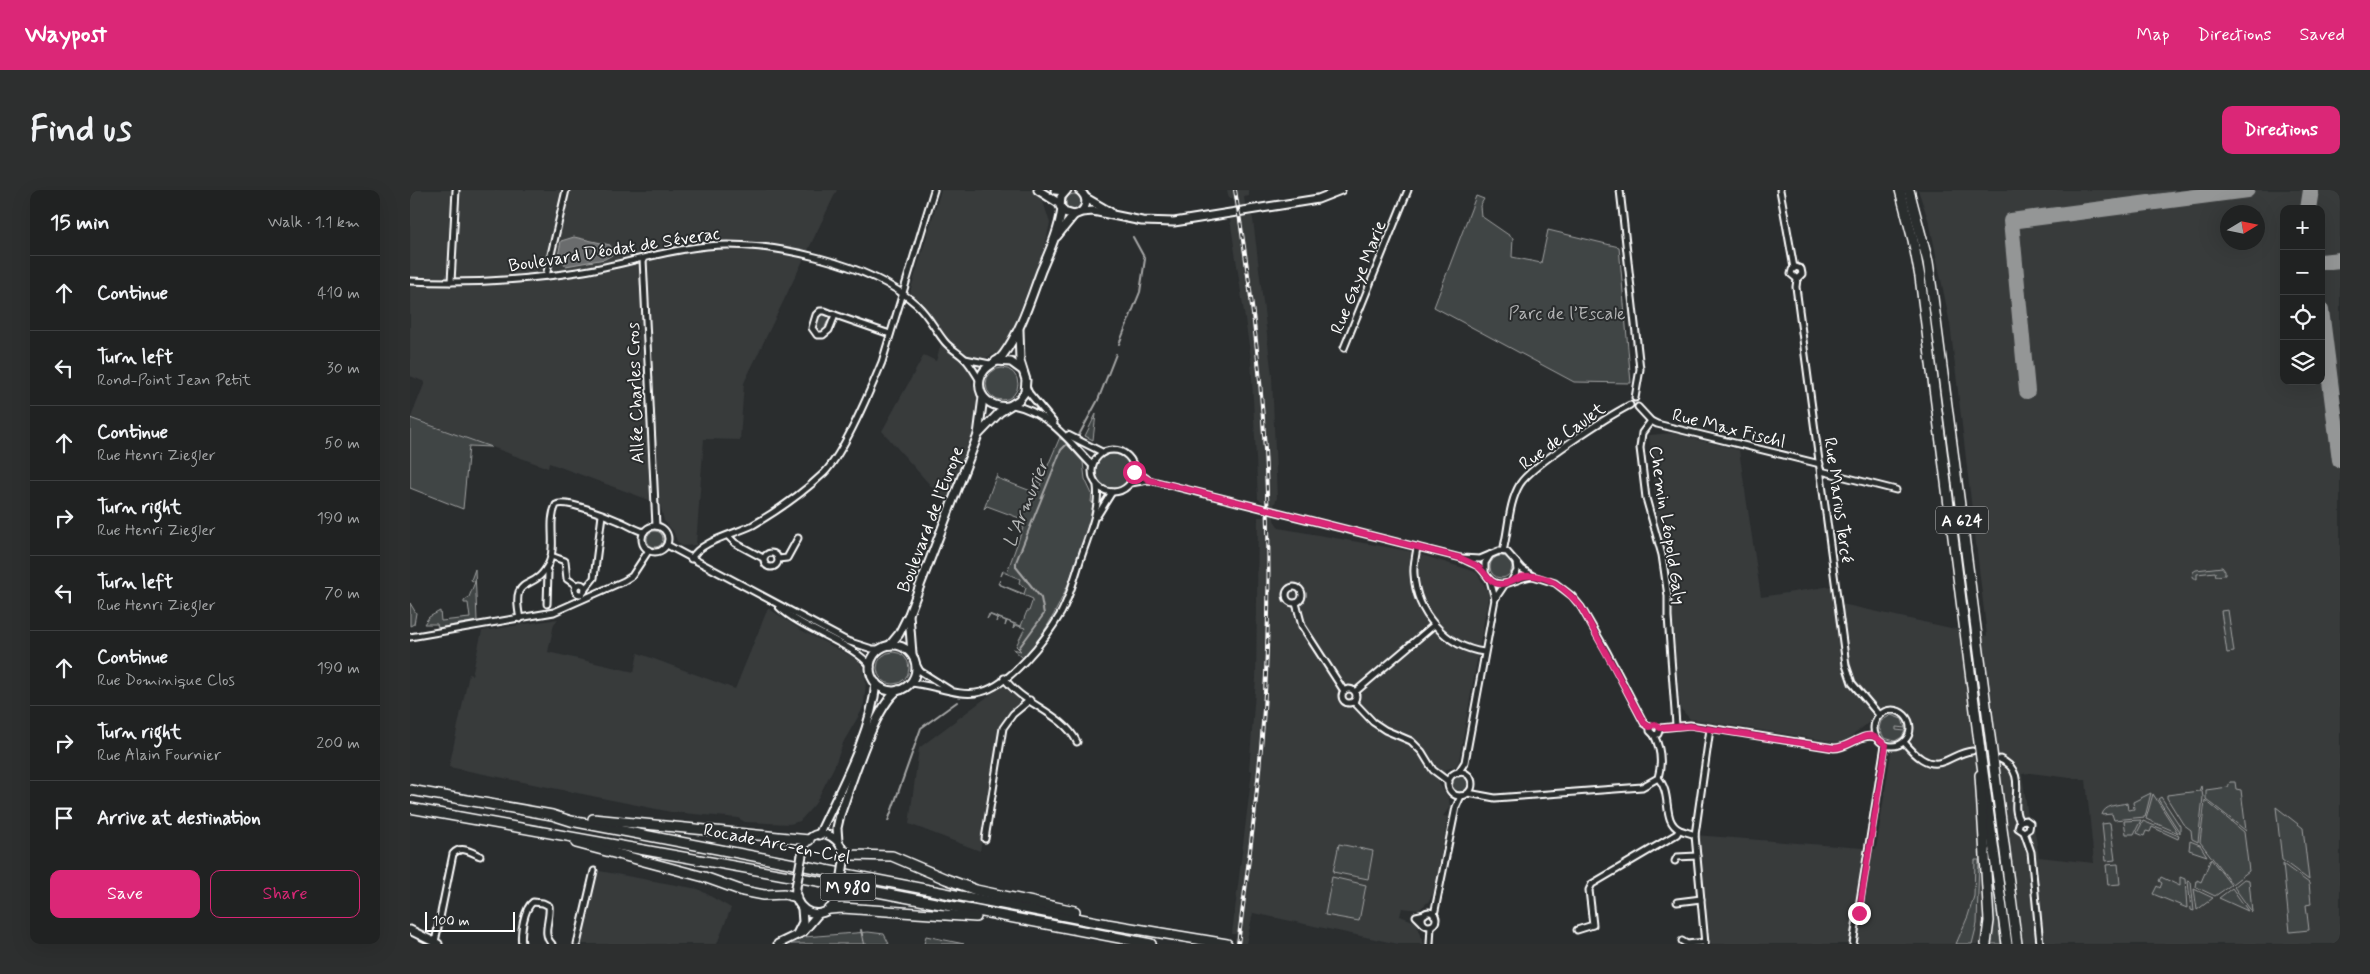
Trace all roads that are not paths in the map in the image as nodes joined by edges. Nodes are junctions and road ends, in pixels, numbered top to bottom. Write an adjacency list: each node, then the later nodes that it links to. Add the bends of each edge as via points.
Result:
1 (456, 190): 26 (street)
2 (566, 190): 23 (street)
3 (934, 190): 27 (street)
4 (1038, 190): 15 (street)
5 (1055, 190): 13 (street)
6 (1340, 190): 18 (street, via 1318,199 1184,222 1142,221)
7 (1408, 190): 31 (street, Rue Gaye Marie)
8 (1620, 190): 38 (street, via 1640,369)
9 (1780, 190): 22 (street, Rue Marius Tercé)
10 (1900, 190): 115 (highway, A 624, via 1920,277)
11 (1909, 190): 21 (highway, A 624)
12 (1914, 190): 21 (highway, via 1926,233)
13 (1066, 191): 15 (street, via 1061,197)
14 (1083, 193): 16 (street, via 1086,205); 18 (street, via 1095,205)
15 (1061, 206): 17 (street, via 1067,214); 19 (street)
16 (1082, 212): 17 (street); 18 (street)
17 (1074, 215): 19 (street)
18 (1120, 216)
19 (1052, 242): 29 (street)
20 (643, 259): 23 (street, Boulevard Déodat de Séverac); 27 (street, Boulevard Déodat de Séverac, via 707,246 764,246 833,262); 58 (street, Allée Charles Cros)
21 (1928, 262): 171 (highway, A 624)
22 (1794, 268): 24 (street, Rue Marius Tercé, via 1791,274); 24 (street, Rue Marius Tercé, via 1802,271 1802,276)
23 (546, 276): 26 (street, Boulevard Déodat de Séverac)
24 (1797, 279): 48 (street, Rue Marius Tercé)
25 (410, 281): 26 (street, Boulevard Déodat de Séverac)
26 (451, 282)
27 (902, 294): 30 (street); 32 (street, Boulevard Déodat de Séverac, via 926,314 946,344)
28 (835, 314): 28 (street, via 818,313 812,326 815,333 827,333); 30 (street)
29 (1019, 327): 33 (street, via 1002,356); 34 (street)
30 (890, 334): 60 (street, via 870,390 827,469 791,499)
31 (1344, 348)
32 (964, 359): 33 (street, Boulevard Déodat de Séverac); 35 (street, Boulevard Déodat de Séverac)
33 (993, 363): 34 (street, via 1011,362); 35 (street, via 982,373)
34 (1022, 371): 36 (street)
35 (980, 381): 37 (street, Boulevard de l'Europe)
36 (1026, 385): 39 (street, Boulevard de l'Europe, via 1021,398); 43 (street)
37 (984, 397): 39 (street, via 994,406); 45 (street, Boulevard de l'Europe)
38 (1635, 398): 40 (street, via 1630,399); 41 (street, via 1640,401)
39 (1011, 405): 43 (street, via 1022,406); 45 (street, Boulevard de l'Europe)
40 (1630, 406): 41 (street); 65 (street, Rue de Caulet, via 1534,468 1520,483 1510,509)
41 (1638, 407): 42 (street, Rue Max Fischl)
42 (1651, 421): 48 (street, Rue Max Fischl); 105 (street, Chemin Léopold Galy, via 1642,434 1640,448 1646,498 1662,555 1668,596)
43 (1055, 426): 44 (street)
44 (1064, 432): 46 (street); 47 (street)
45 (978, 435): 84 (street, Boulevard de l'Europe)
46 (1102, 452): 47 (street); 49 (street, via 1114,450 1124,453 1130,458)
47 (1092, 464): 53 (street, via 1091,474)
48 (1820, 464): 50 (street, Rue Marius Tercé)
49 (1134, 470): 51 (street); 52 (street)
50 (1821, 471): 54 (street); 103 (street, Rue Marius Tercé, via 1848,670 1852,683)
51 (1149, 480): 52 (street); 63 (street)
52 (1130, 483): 55 (street, via 1121,491)
53 (1097, 486): 55 (street); 57 (street)
54 (1896, 490)
55 (1112, 492): 57 (street)
56 (602, 515): 59 (street); 67 (street, via 564,503 556,505); 79 (street, via 594,578)
57 (1093, 523): 94 (street, via 1061,612 1028,657)
58 (656, 526): 59 (street); 62 (street, via 665,530)
59 (644, 532): 64 (street, via 642,542)
60 (728, 536): 68 (street); 70 (street, via 698,548)
61 (798, 538): 71 (street, via 787,558)
62 (666, 545): 64 (street, via 657,552); 70 (street)
63 (1417, 547): 69 (street); 86 (street, via 1413,572 1416,588)
64 (649, 550): 85 (street, via 632,576 624,582 563,609)
65 (1503, 551): 66 (street); 72 (street)
66 (1490, 555): 69 (street, via 1480,559); 75 (street, via 1485,563)
67 (552, 556): 73 (street); 78 (street, via 565,561 567,579)
68 (763, 558): 71 (street, via 771,552); 71 (street, via 765,565 770,567 775,566)
69 (1461, 558): 75 (street, via 1479,567)
70 (691, 559): 83 (street)
71 (778, 559)
72 (1515, 560): 74 (street); 76 (street, via 1517,571)
73 (546, 569): 82 (street); 85 (street, via 520,588 517,594)
74 (1533, 576): 76 (street); 106 (street, via 1545,578 1563,588 1581,607 1644,723)
75 (1488, 578): 77 (street, via 1496,584); 80 (street)
76 (1511, 581): 77 (street)
77 (1505, 584): 80 (street)
78 (576, 585): 79 (street, via 582,584); 79 (street, via 578,594)
79 (585, 589)
80 (1495, 599): 90 (street)
81 (1296, 603): 99 (street, via 1302,626)
82 (547, 604)
83 (777, 605): 89 (street, via 847,641); 93 (street, via 793,620 858,655)
84 (909, 614): 88 (street, Boulevard de l'Europe); 91 (street, Boulevard de l'Europe)
85 (520, 619): 87 (street)
86 (1434, 625): 90 (street, via 1462,646); 100 (street)
87 (410, 636)
88 (890, 645): 89 (street); 91 (street, via 905,648)
89 (881, 649): 93 (street, via 873,657)
90 (1484, 652): 117 (street)
91 (912, 655): 92 (street)
92 (916, 664): 96 (street); 98 (street, via 920,671)
93 (870, 667): 95 (street)
94 (1004, 678): 98 (street, via 982,692); 101 (street)
95 (876, 683): 97 (street, via 886,689); 134 (street, via 869,719)
96 (910, 683): 97 (street); 98 (street)
97 (898, 690): 137 (street, via 888,698 874,727 840,815)
98 (951, 690)
99 (1344, 691): 100 (street, via 1350,689); 102 (street, via 1344,701 1348,704)
100 (1355, 692): 102 (street)
101 (1030, 700): 110 (street, via 1072,731); 135 (street, via 1013,714 1003,728)
102 (1354, 702): 121 (street, via 1373,722 1411,741 1433,770)
103 (1879, 715): 104 (street); 111 (street, via 1892,709 1906,716 1911,726)
104 (1874, 724): 109 (street); 112 (street)
105 (1676, 725): 107 (street); 108 (street)
106 (1650, 727): 108 (street, via 1650,731); 108 (street, via 1655,724)
107 (1710, 729): 112 (street, via 1834,748); 133 (street)
108 (1657, 732): 120 (street, via 1661,762)
109 (1877, 738): 112 (street, via 1866,736); 113 (street)
110 (1077, 742)
111 (1904, 742): 113 (street); 114 (street, via 1919,757 1932,764)
112 (1852, 744)
113 (1886, 745): 167 (street)
114 (1972, 751)
115 (1981, 758): 142 (highway); 170 (highway, A 624)
116 (2000, 758): 129 (street, via 2013,768 2018,790 2016,814)
117 (1464, 762): 118 (street); 119 (street)
118 (1458, 773): 119 (street); 121 (street)
119 (1467, 775): 122 (street)
120 (1658, 778): 125 (street, via 1642,787 1599,792 1495,798); 130 (street, via 1666,791 1670,818)
121 (1449, 782): 126 (street, via 1450,789)
122 (1472, 786): 124 (street); 125 (street)
123 (410, 790): 128 (highway, Rocade Arc-en-Ciel / M 980)
124 (1468, 793): 125 (street); 126 (street)
125 (1477, 793)
126 (1458, 795): 150 (street, via 1440,889)
127 (410, 808): 131 (highway, Rocade Arc-en-Ciel / M 980)
128 (552, 815): 136 (highway); 152 (highway, Rocade Arc-en-Ciel / M 980)
129 (2020, 821): 132 (street, via 2018,828); 132 (street, via 2030,823)
130 (1679, 830): 133 (street); 155 (street, via 1592,884 1589,890 1592,925)
131 (546, 832): 144 (highway, via 548,836 640,858 743,891); 151 (highway, Rocade Arc-en-Ciel / M 980)
132 (2024, 832): 172 (street, via 2031,852)
133 (1695, 835): 140 (street)
134 (819, 836): 136 (street); 137 (street, via 828,835)
135 (985, 839)
136 (809, 840): 144 (street, bridge, via 802,855)
137 (838, 841): 138 (street)
138 (844, 851): 148 (street, bridge, via 839,895); 152 (highway, via 852,855 892,856 976,890 1112,919)
139 (480, 856): 158 (street, via 464,849 453,854)
140 (1697, 856): 141 (street, via 1677,857); 145 (street)
141 (1675, 861)
142 (1986, 869): 168 (highway); 169 (highway, via 1989,921)
143 (594, 871): 163 (street)
144 (796, 897): 147 (street)
145 (1702, 899): 146 (street); 160 (street)
146 (1677, 902)
147 (802, 908): 149 (street); 156 (street, via 802,922)
148 (830, 909): 149 (street); 151 (highway)
149 (818, 914): 156 (street)
150 (1429, 914): 153 (street); 153 (street, via 1436,921)
151 (1025, 922): 165 (highway, Rocade Arc-en-Ciel / M 980)
152 (1117, 925): 159 (highway, Rocade Arc-en-Ciel / M 980)
153 (1427, 925): 166 (street)
154 (410, 930): 158 (street)
155 (1577, 930)
156 (796, 936): 164 (street)
157 (1682, 942): 160 (street)
158 (437, 943)
159 (1222, 943)
160 (1705, 943)
161 (522, 944): 162 (street, via 528,906 538,902 549,906 546,933)
162 (552, 944)
163 (577, 944)
164 (778, 944)
165 (1151, 944)
166 (1430, 944)
167 (1853, 944)
168 (1980, 944)
169 (1986, 944)
170 (2007, 944)
171 (2018, 944)
172 (2040, 944)

